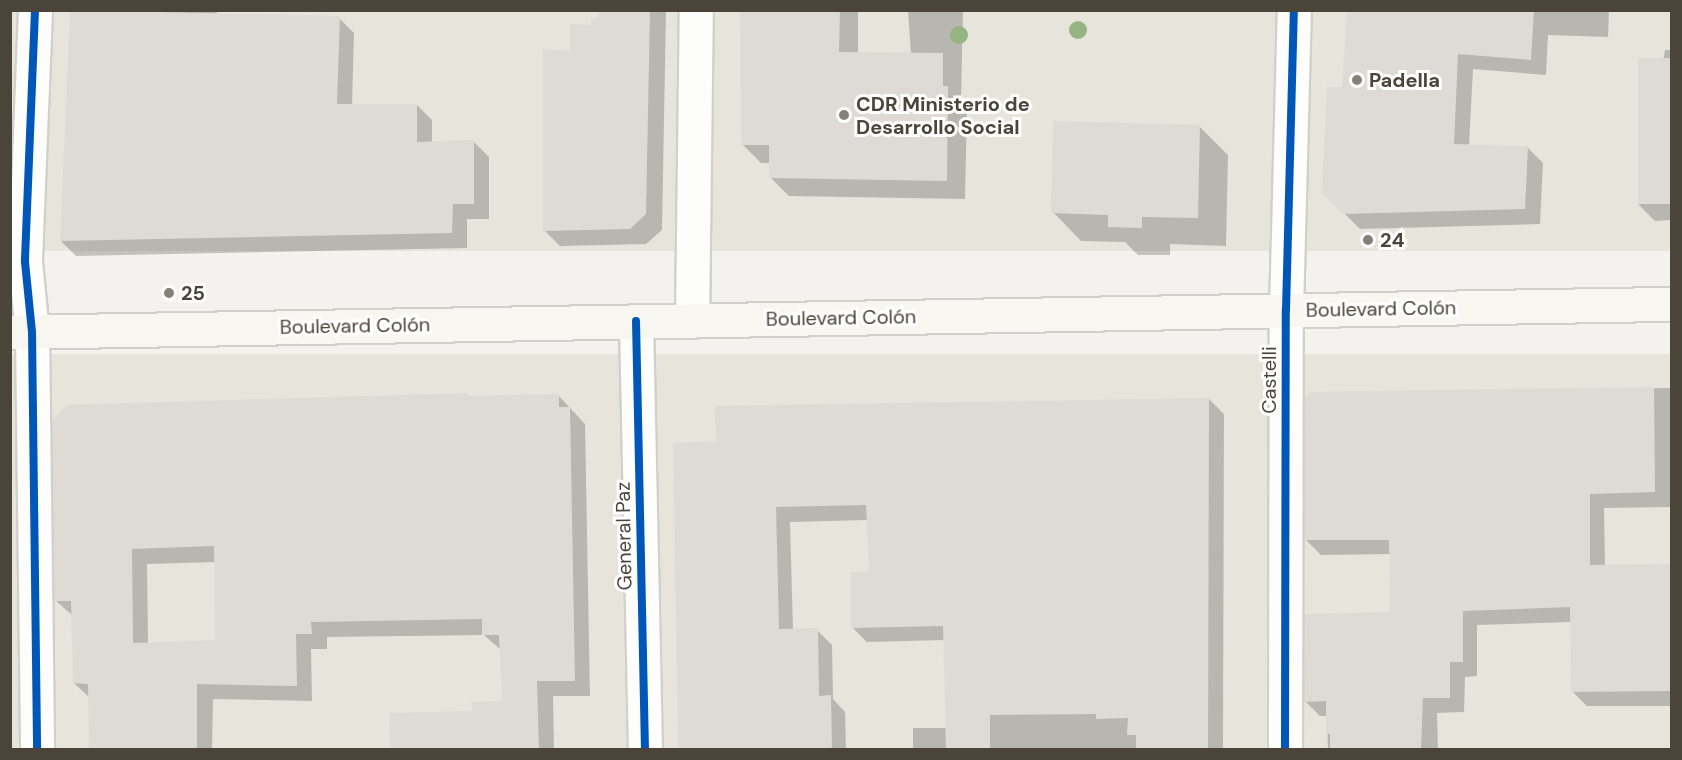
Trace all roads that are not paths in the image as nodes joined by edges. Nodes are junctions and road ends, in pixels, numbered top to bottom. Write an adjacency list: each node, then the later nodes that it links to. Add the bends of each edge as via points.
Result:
1 (35, 10): 8 (street)
2 (696, 10): 7 (street)
3 (1294, 10): 5 (street, Castelli)
4 (1671, 304): 5 (main road, Boulevard Colón)
5 (1286, 310): 7 (main road, Boulevard Colón); 11 (street, Castelli)
6 (636, 321): 7 (main road, Boulevard Colón); 8 (main road, Boulevard Colón); 10 (street, General Paz)
7 (692, 321)
8 (21, 332): 9 (street)
9 (37, 750)
10 (645, 750)
11 (1285, 750)

